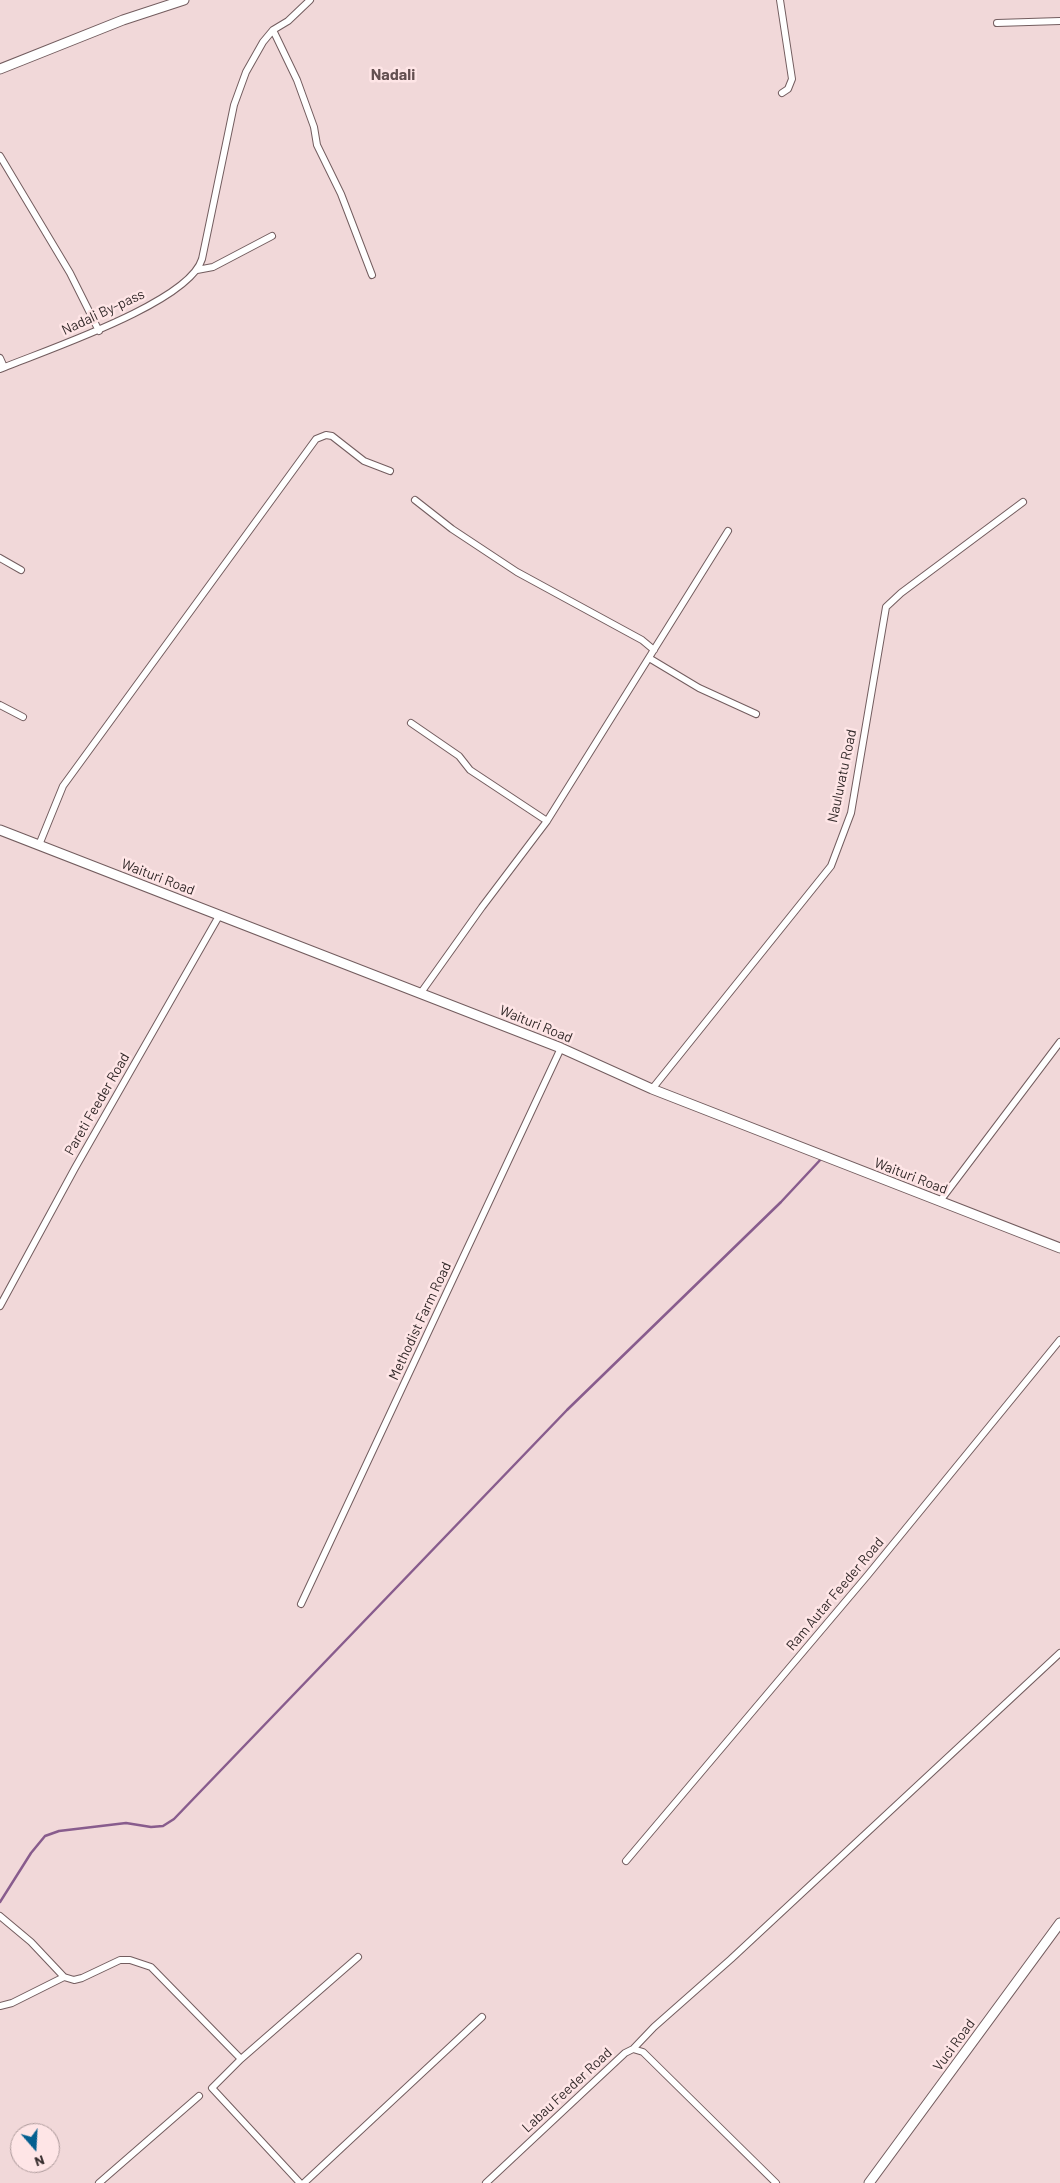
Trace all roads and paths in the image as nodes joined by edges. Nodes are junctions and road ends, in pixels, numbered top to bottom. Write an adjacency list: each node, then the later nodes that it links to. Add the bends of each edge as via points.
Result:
1 (184, 0): 7 (main road, via 122,20)
2 (310, 0): 6 (street)
3 (780, 0): 8 (street, via 792,79 788,89)
4 (1060, 21): 5 (street)
5 (997, 23)
6 (273, 30): 11 (street, Nadali By-pass, via 249,65 234,104); 12 (street, via 297,80 317,145 341,194)
7 (0, 69)
8 (782, 93)
9 (0, 156): 13 (street, via 70,273)
10 (272, 236): 11 (street, via 213,267)
11 (197, 270): 13 (street, Nadali By-pass, via 148,306)
12 (372, 275)
13 (99, 331): 15 (street, Nadali By-pass)
14 (0, 358): 15 (street)
15 (2, 368)
16 (390, 471): 30 (street, via 364,461 332,436 316,438 63,786)
17 (415, 500): 22 (street, via 516,572 642,640)
18 (1023, 502): 35 (street, Nauluvatu Road, via 886,607 851,812 831,866)
19 (728, 531): 22 (street)
20 (0, 558): 21 (street)
21 (21, 570)
22 (654, 650): 23 (street)
23 (649, 658): 25 (street, via 699,688); 28 (street)
24 (0, 705): 26 (street)
25 (756, 714)
26 (22, 717)
27 (411, 723): 28 (street, via 459,756 470,770)
28 (547, 821): 32 (street)
29 (0, 830): 30 (main road, Waituri Road)
30 (39, 845): 31 (main road, Waituri Road)
31 (219, 916): 32 (main road, Waituri Road); 38 (street, Pareti Feeder Road)
32 (420, 994): 34 (main road, Waituri Road)
33 (1060, 1042): 36 (street)
34 (561, 1048): 35 (main road, Waituri Road); 40 (street, Methodist Farm Road)
35 (652, 1089): 36 (main road, Waituri Road)
36 (940, 1201): 37 (main road, Waituri Road)
37 (1060, 1248)
38 (0, 1306)
39 (1060, 1340): 42 (street, Ram Autar Feeder Road, via 862,1582)
40 (301, 1604)
41 (1060, 1653): 49 (street)
42 (626, 1861)
43 (0, 1916): 46 (street, via 31,1942)
44 (1060, 1923): 57 (main road, Vuci Road)
45 (358, 1957): 50 (street)
46 (64, 1977): 47 (street); 50 (street, via 70,1980 82,1978 120,1960 151,1967)
47 (0, 2006)
48 (482, 2017): 54 (street)
49 (633, 2049): 55 (street, Labau Feeder Road); 56 (street, Labau Feeder Road, via 642,2052)
50 (241, 2059): 53 (street, via 212,2088)
51 (199, 2096): 52 (street)
52 (99, 2183)
53 (300, 2183)
54 (304, 2183)
55 (486, 2183)
56 (776, 2183)
57 (869, 2183)

